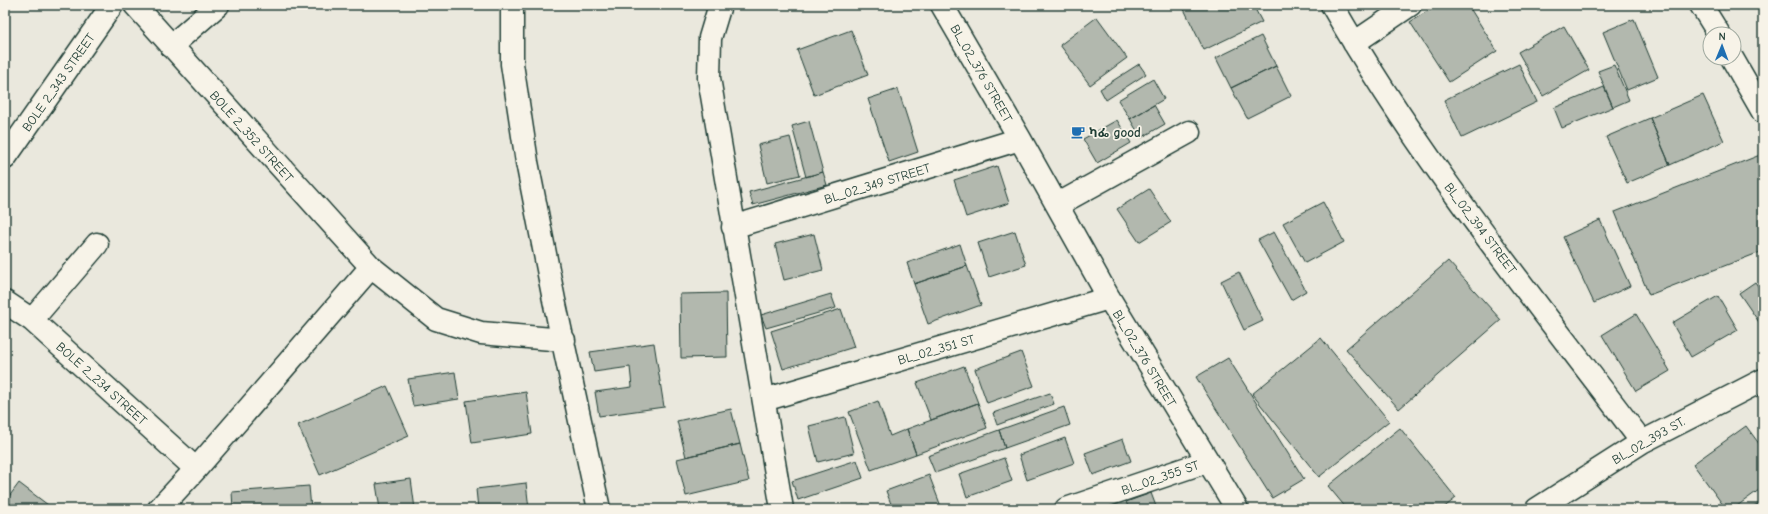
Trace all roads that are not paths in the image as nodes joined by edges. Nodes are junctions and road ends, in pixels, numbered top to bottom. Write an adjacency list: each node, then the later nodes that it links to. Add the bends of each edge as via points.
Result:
1 (112, 5): 17 (street, BOLE 2_343 STREET)
2 (134, 5): 12 (street, BOLE 2_352 STREET)
3 (218, 5): 12 (street)
4 (512, 5): 25 (street, via 512,64 522,132)
5 (720, 5): 19 (street, via 710,38 709,78)
6 (942, 5): 16 (street, BL_02_376 STREET)
7 (1332, 5): 11 (street, BL_02_394 STREET)
8 (1410, 5): 11 (street)
9 (1701, 5): 10 (street)
10 (1714, 26)
11 (1354, 44): 28 (street, BL_02_394 STREET, via 1442,176)
12 (171, 46): 21 (street, BOLE 2_352 STREET)
13 (1737, 66): 14 (street)
14 (1763, 112)
15 (1189, 132): 18 (street)
16 (1020, 138): 18 (street, BL_02_376 STREET); 19 (street, BL_02_349 STREET)
17 (5, 158)
18 (1057, 205): 22 (street, BL_02_376 STREET)
19 (733, 227): 27 (street)
20 (97, 244): 24 (street)
21 (371, 267): 25 (street, BOLE 2_352 STREET, via 436,319 481,334); 30 (street)
22 (1109, 298): 27 (street, BL_02_351 ST); 29 (street, BL_02_376 STREET)
23 (5, 302): 24 (street, BOLE 2_234 STREET)
24 (32, 320): 30 (street, BOLE 2_234 STREET)
25 (564, 340): 33 (street)
26 (1763, 380): 28 (street, BL_02_393 ST.)
27 (764, 400): 34 (street)
28 (1642, 442): 31 (street, BL_02_393 ST.)
29 (1208, 461): 35 (street, BL_02_355 ST); 36 (street, BL_02_376 STREET)
30 (196, 469): 32 (street)
31 (1548, 506)
32 (159, 509)
33 (599, 509)
34 (782, 509)
35 (1066, 509)
36 (1237, 509)

